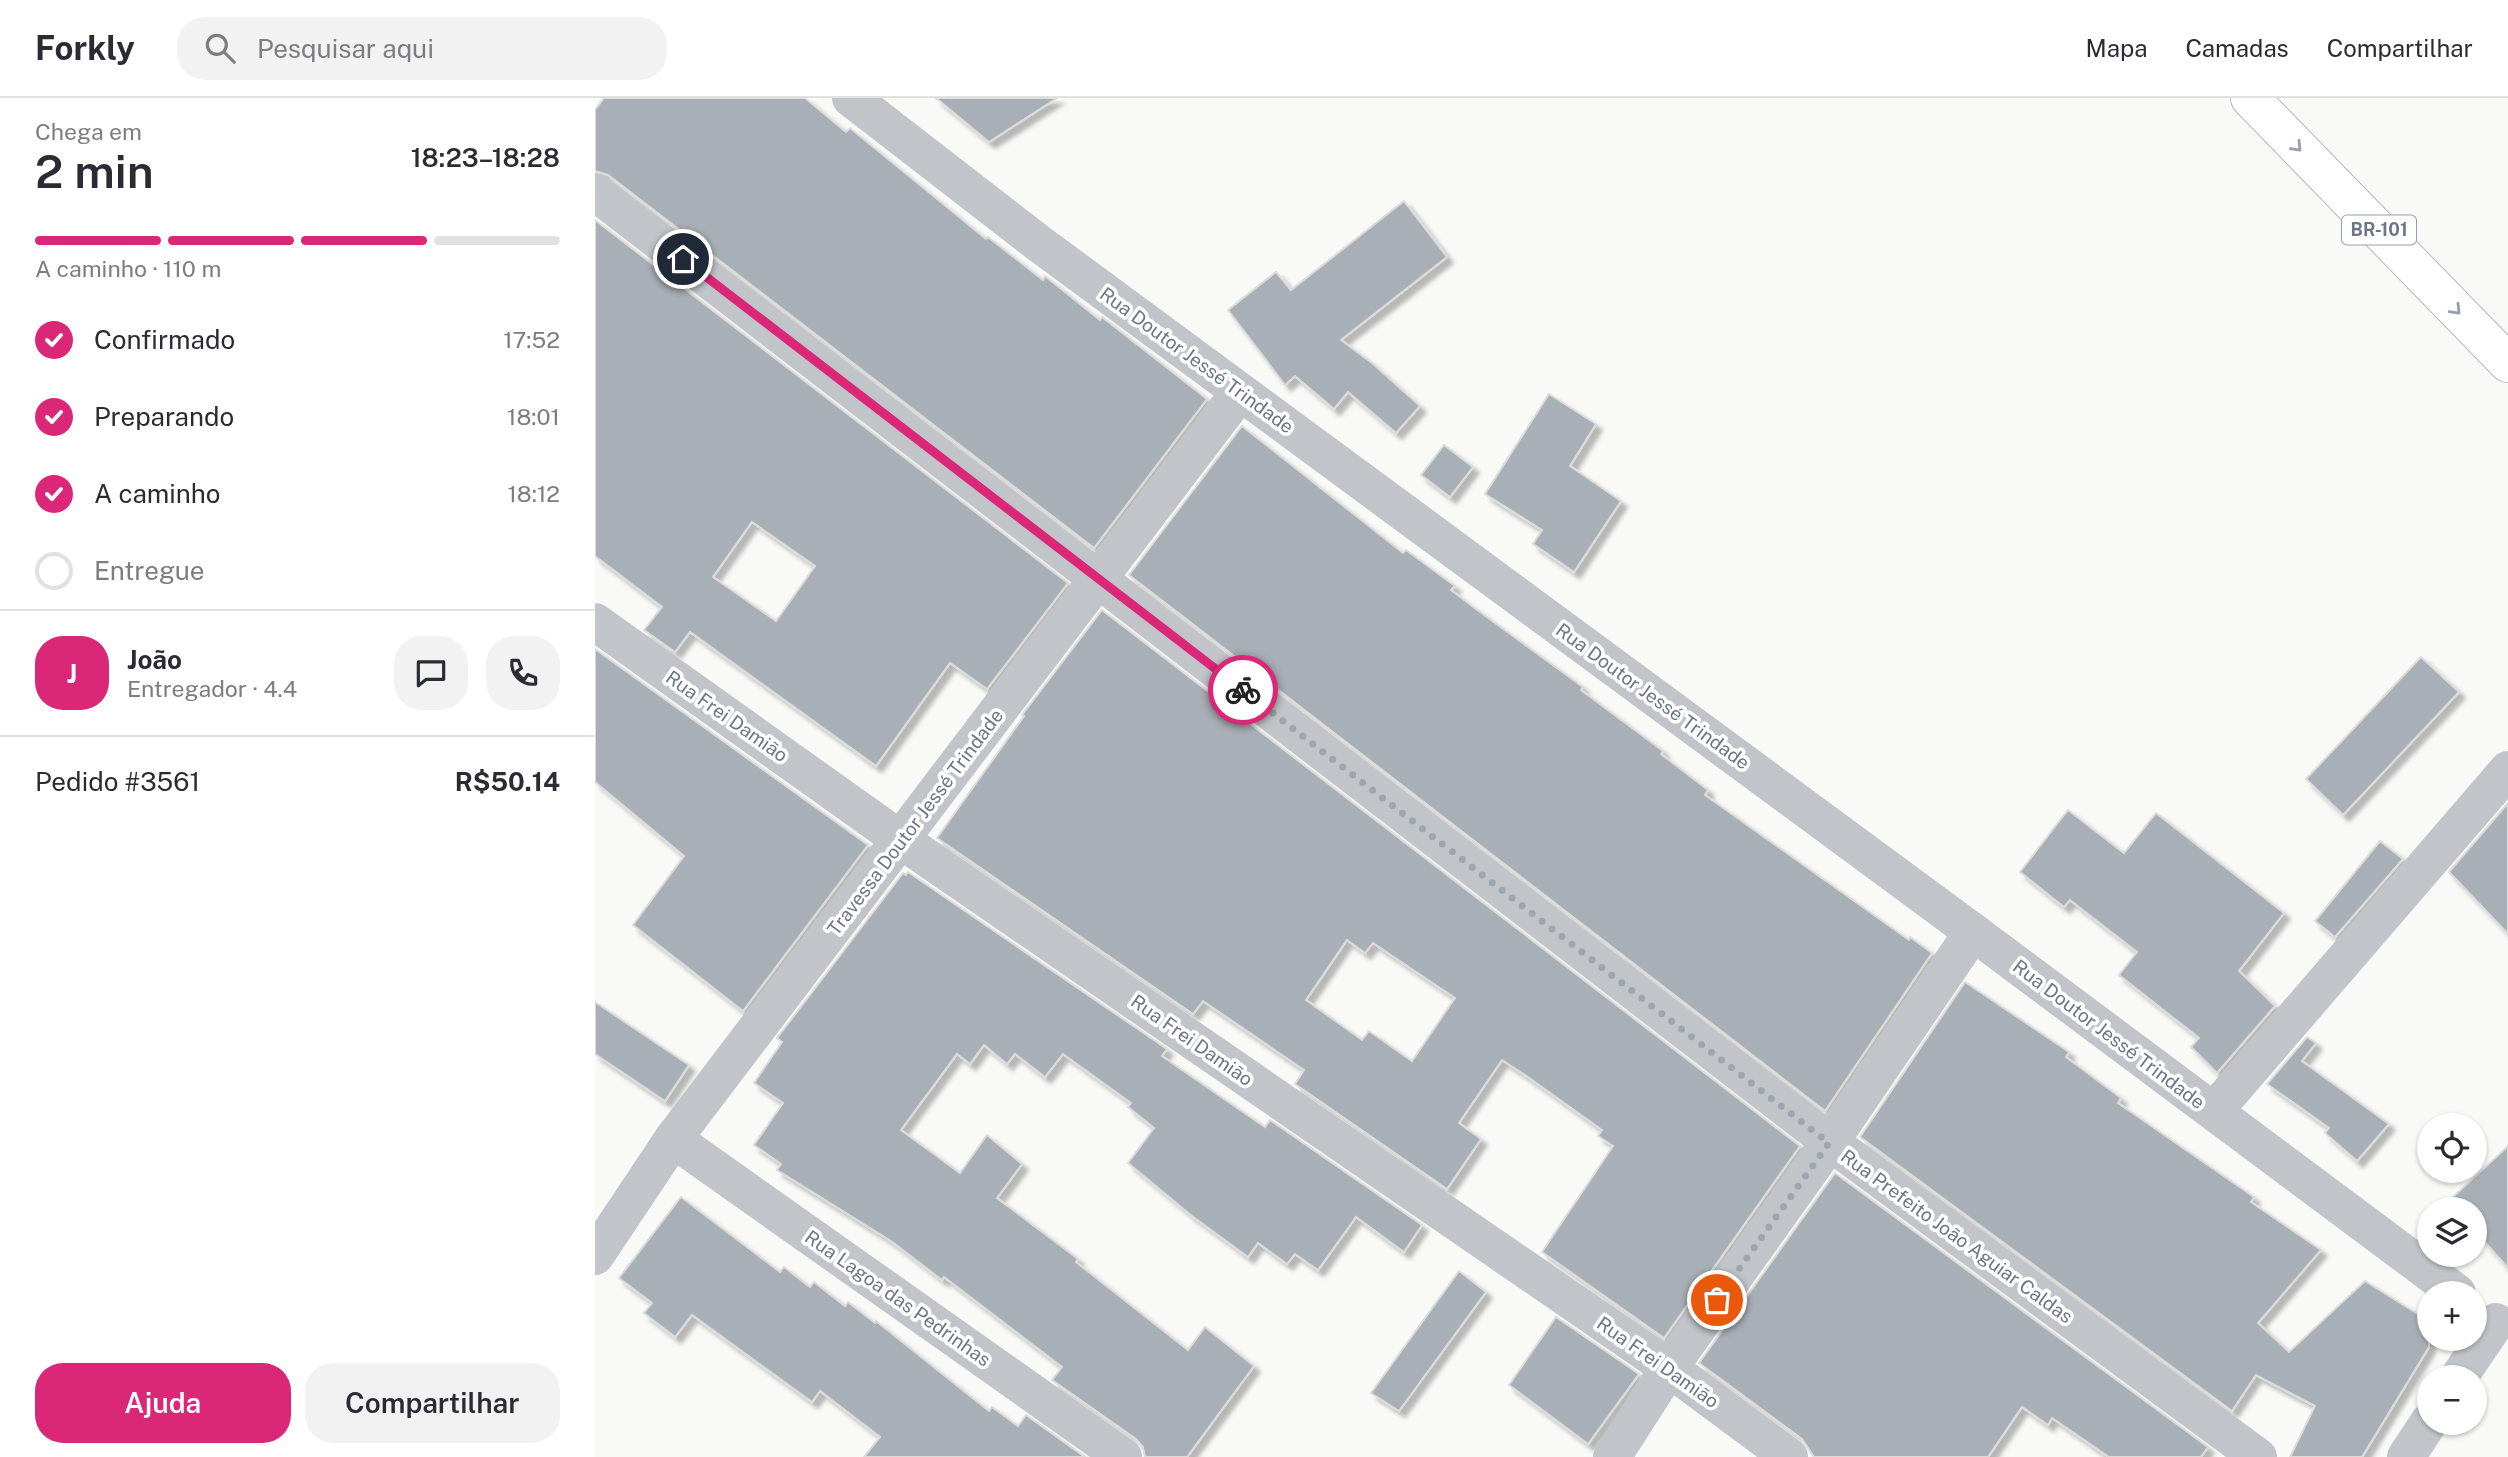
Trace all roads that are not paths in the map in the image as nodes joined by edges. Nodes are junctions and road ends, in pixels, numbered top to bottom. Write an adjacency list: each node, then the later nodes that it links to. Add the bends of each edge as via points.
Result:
1 (851, 98): 5 (street, Rua Doutor Jessé Trindade)
2 (2250, 98): 4 (highway, BR-101, one-way to 4)
3 (595, 192): 6 (street, Rua Prefeito João Aguiar Caldas)
4 (2508, 363)
5 (1240, 392): 6 (street, Travessa Doutor Jessé Trindade); 10 (street, Rua Doutor Jessé Trindade)
6 (1100, 579): 9 (street, Travessa Doutor Jessé Trindade); 13 (street, Rua Prefeito João Aguiar Caldas)
7 (595, 622): 9 (street, Rua Frei Damião)
8 (2508, 770): 11 (street)
9 (901, 840): 12 (street, Travessa Doutor Jessé Trindade); 18 (street, Rua Frei Damião)
10 (1973, 932): 11 (street, Rua Doutor Jessé Trindade); 13 (street)
11 (2214, 1111): 15 (street, Rua Doutor Jessé Trindade)
12 (673, 1139): 14 (street, Travessa Doutor Jessé Trindade); 20 (street, Rua Lagoa das Pedrinhas)
13 (1829, 1143): 18 (street); 23 (street, Rua Prefeito João Aguiar Caldas)
14 (595, 1256)
15 (2441, 1281)
16 (2493, 1320): 17 (street)
17 (2466, 1365)
18 (1669, 1368): 21 (street); 22 (street, Rua Frei Damião)
19 (2420, 1435): 24 (street)
20 (1123, 1457)
21 (1612, 1457)
22 (1789, 1457)
23 (2258, 1457)
24 (2406, 1457)

